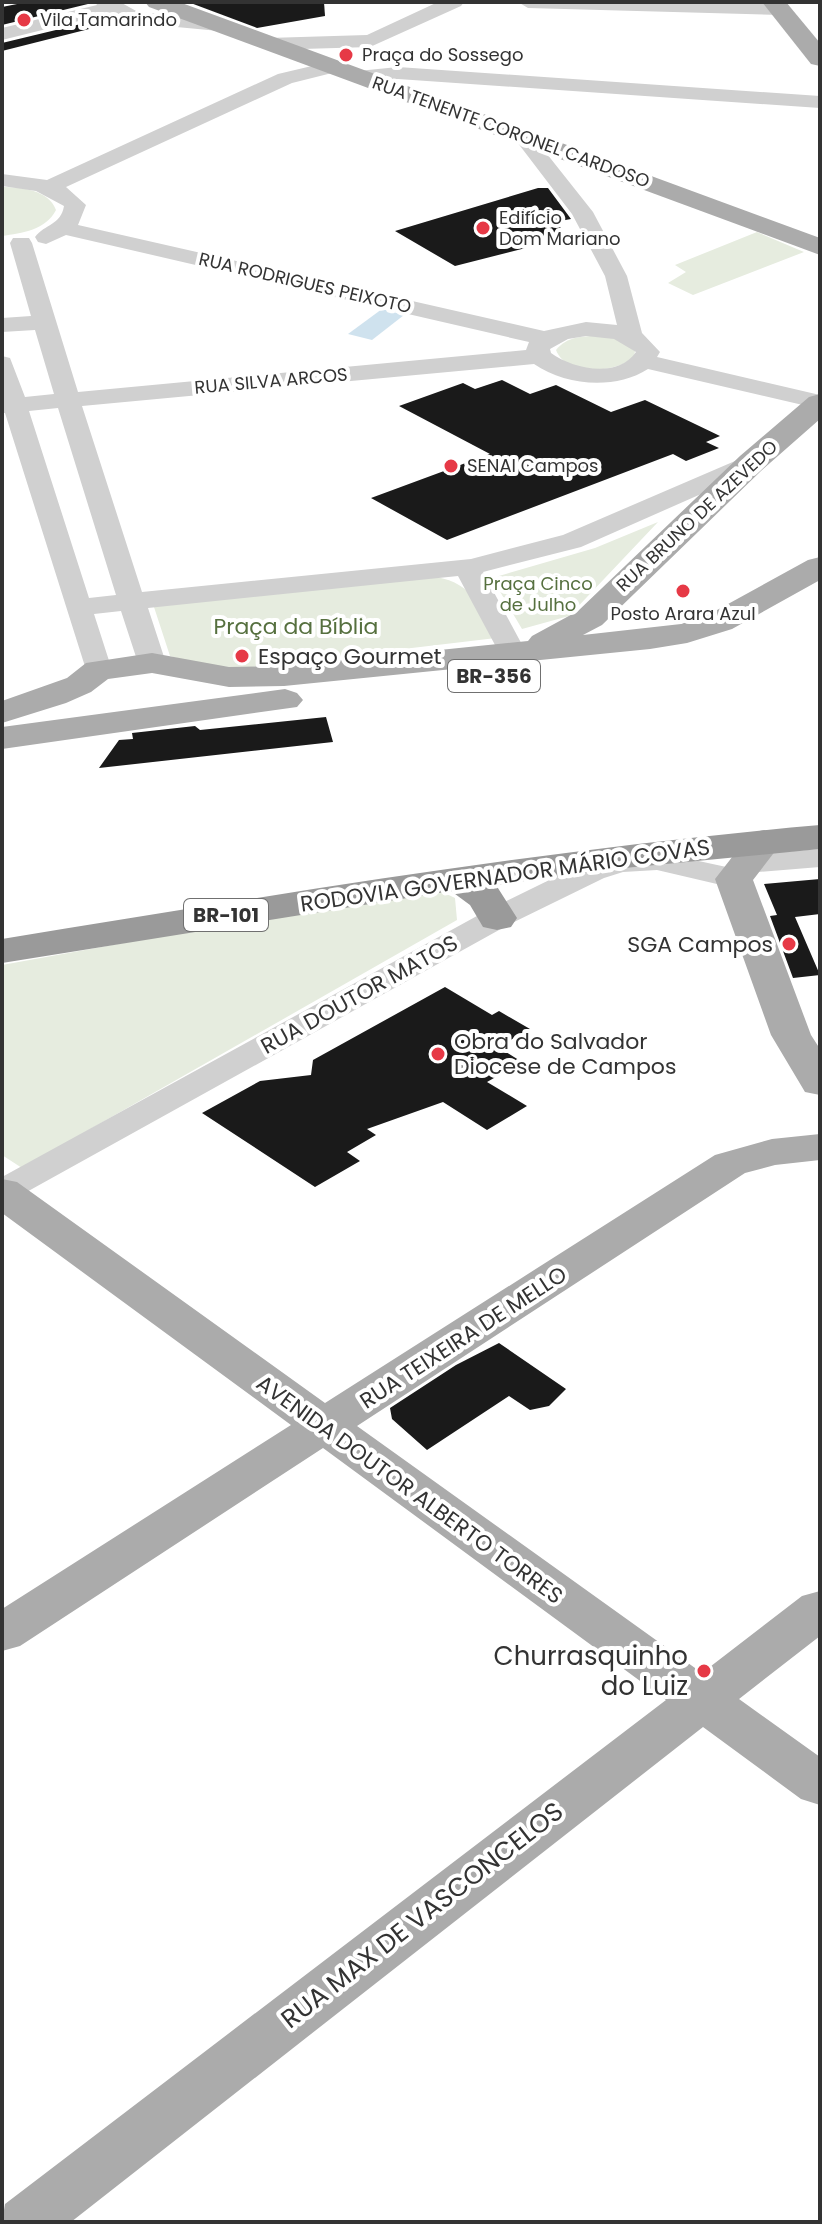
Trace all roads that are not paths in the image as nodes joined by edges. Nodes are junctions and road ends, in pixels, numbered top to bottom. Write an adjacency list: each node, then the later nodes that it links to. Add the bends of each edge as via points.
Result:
1 (157, 2): 7 (main road, RUA TENENTE CORONEL CARDOSO)
2 (454, 2): 9 (street)
3 (528, 2): 5 (street)
4 (108, 4): 7 (street, via 147,19); 8 (street)
5 (672, 4): 6 (street)
6 (777, 6): 11 (main road)
7 (219, 25): 10 (main road, RUA TENENTE CORONEL CARDOSO)
8 (2, 34)
9 (370, 41): 10 (street); 13 (street)
10 (268, 44): 12 (main road, RUA TENENTE CORONEL CARDOSO)
11 (820, 59)
12 (333, 67): 14 (main road, RUA TENENTE CORONEL CARDOSO); 18 (street, via 285,78)
13 (398, 73): 14 (street); 15 (street)
14 (358, 77): 16 (main road, RUA TENENTE CORONEL CARDOSO)
15 (820, 102)
16 (521, 134): 21 (main road, RUA TENENTE CORONEL CARDOSO); 24 (street, via 582,212 616,276)
17 (2, 180): 18 (street)
18 (49, 187): 19 (street, via 75,205 75,217)
19 (64, 228): 20 (street); 25 (street, RUA RODRIGUES PEIXOTO)
20 (11, 245): 22 (street)
21 (820, 247)
22 (44, 322): 23 (street); 28 (street)
23 (2, 325)
24 (631, 336): 25 (street, RUA RODRIGUES PEIXOTO, via 586,329 563,332); 26 (street, via 648,352)
25 (542, 348): 26 (street, RUA RODRIGUES PEIXOTO, via 558,369 590,375 623,372); 28 (street, RUA SILVA ARCOS)
26 (645, 361): 29 (street)
27 (2, 363): 30 (street)
28 (66, 400): 30 (street, RUA SILVA ARCOS); 32 (street)
29 (820, 402): 31 (main road, RUA BRUNO DE AZEVEDO)
30 (8, 405): 33 (street)
31 (751, 463): 34 (street, via 572,541); 38 (main road, RUA BRUNO DE AZEVEDO, via 590,618)
32 (101, 496): 33 (street); 36 (street)
33 (46, 502): 37 (street)
34 (467, 568): 36 (street); 38 (street)
35 (812, 583): 38 (main road, via 705,628 650,639); 42 (main road, BR-356, via 779,621 709,651)
36 (132, 602): 37 (street); 39 (street)
37 (78, 607): 40 (street)
38 (522, 651): 39 (main road, BR-356, via 284,676 229,677)
39 (152, 663): 40 (main road, BR-356)
40 (98, 670): 41 (main road, BR-356, via 54,696); 42 (main road, via 117,699)
41 (2, 712)
42 (158, 715): 43 (main road, BR-356)
43 (2, 738)
44 (820, 837): 46 (highway, RODOVIA GOVERNADOR MÁRIO COVAS / BR-101)
45 (820, 858): 46 (street)
46 (747, 861): 47 (highway, RODOVIA GOVERNADOR MÁRIO COVAS / BR-101, via 624,854); 48 (street, RUA DOUTOR MATOS, via 693,867 622,863 593,871); 50 (main road, via 791,1035)
47 (450, 878): 48 (highway, via 485,895); 49 (highway, RODOVIA GOVERNADOR MÁRIO COVAS / BR-101)
48 (497, 918): 52 (street, RUA DOUTOR MATOS)
49 (2, 951)
50 (820, 1083)
51 (818, 1139): 53 (main road, RUA TEIXEIRA DE MELLO, via 730,1164)
52 (2, 1191): 53 (main road, AVENIDA DOUTOR ALBERTO TORRES)
53 (323, 1427): 55 (main road, RUA TEIXEIRA DE MELLO); 56 (main road, AVENIDA DOUTOR ALBERTO TORRES)
54 (820, 1609): 56 (main road, RUA MAX DE VASCONCELOS)
55 (2, 1633)
56 (702, 1699): 57 (main road, AVENIDA DOUTOR ALBERTO TORRES); 58 (main road, RUA MAX DE VASCONCELOS)
57 (820, 1785)
58 (26, 2222)

